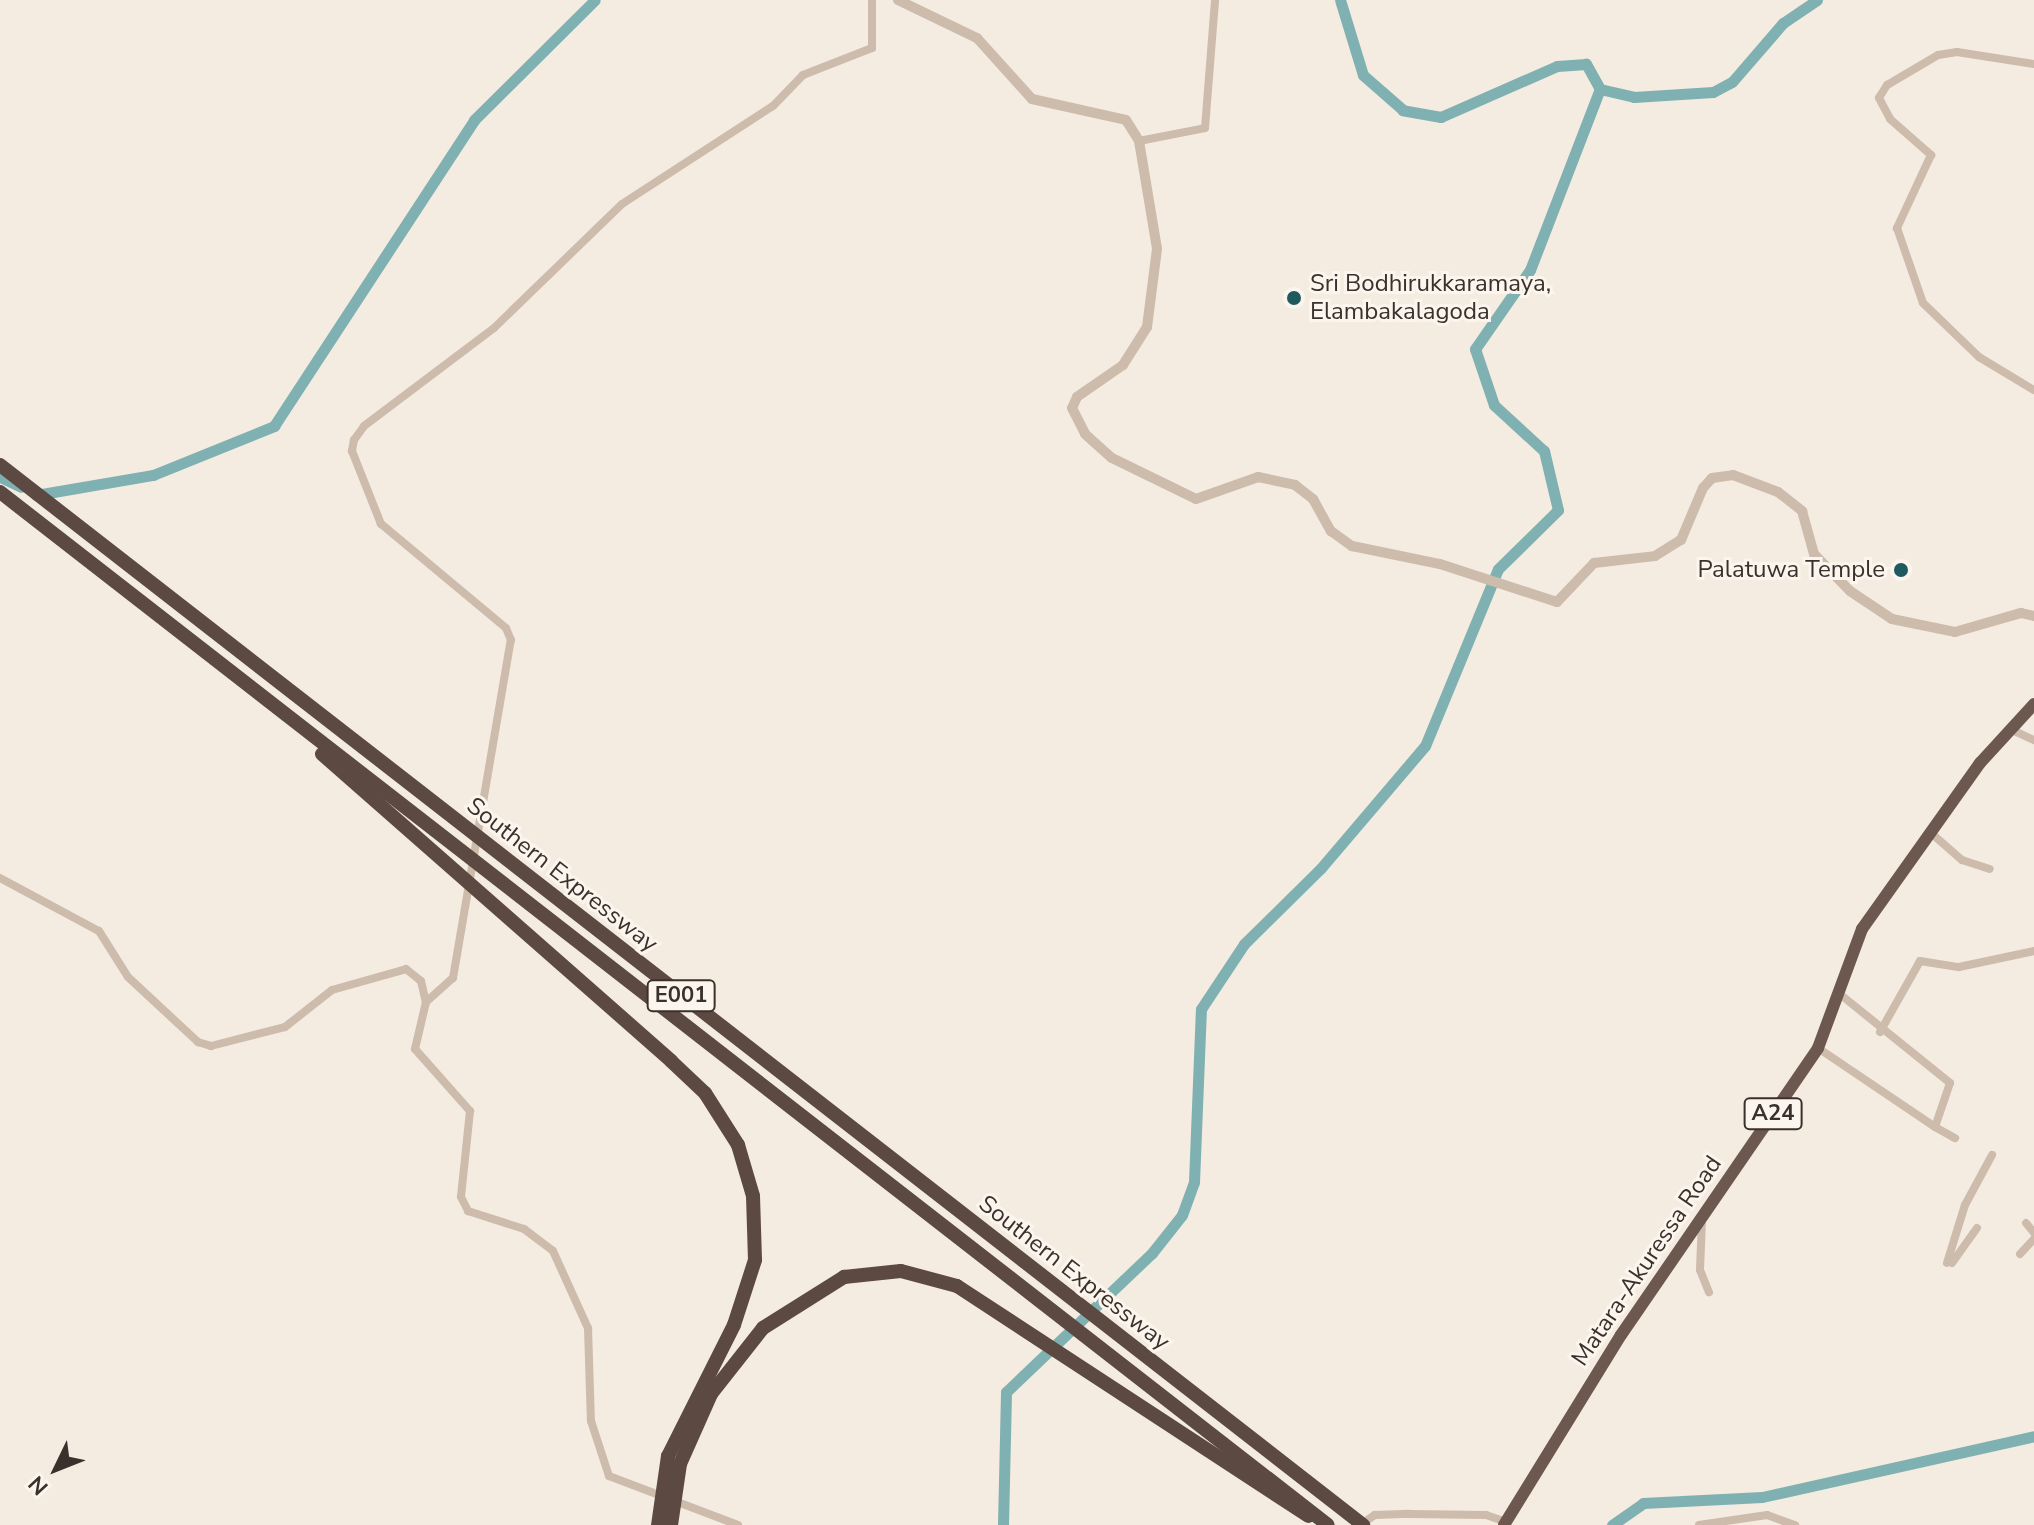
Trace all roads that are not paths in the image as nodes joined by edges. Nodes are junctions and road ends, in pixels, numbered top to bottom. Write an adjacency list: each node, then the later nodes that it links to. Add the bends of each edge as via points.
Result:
1 (872, 0): 19 (street, via 872,48 803,75 773,106 622,204 494,328 364,426 354,440 352,451 381,524 506,628 511,640 453,978)
2 (898, 0): 5 (street, via 977,38 1032,99 1126,120)
3 (1215, 0): 5 (street, via 1205,128)
4 (2034, 64): 6 (street, via 1957,52 1938,55 1887,85 1879,98 1890,119 1931,155 1897,228 1923,303 1979,357)
5 (1139, 141): 9 (street, via 1157,249 1147,327 1123,365 1077,397 1072,408 1085,434 1112,458 1183,496 1196,499 1258,477 1295,485 1313,499 1339,539 1467,573 1546,601 1566,600 1594,563 1655,556 1681,540 1703,488 1712,478 1733,475 1778,492 1802,511 1814,554 1850,591 1892,619 1955,632 2021,613)
6 (2034, 390)
7 (0, 465): 38 (highway, Southern Expressway / E001, bridge)
8 (0, 492): 10 (highway, Southern Expressway / E001, bridge)
9 (2034, 616)
10 (173, 626): 33 (highway, bridge, via 671,1061 724,1118 753,1196 755,1260 734,1325 668,1456); 37 (highway, Southern Expressway / E001, bridge)
11 (2034, 704): 12 (highway, Matara-Akuressa Road / A24)
12 (2010, 729): 13 (street); 14 (highway, Matara-Akuressa Road / A24)
13 (2034, 740)
14 (1931, 833): 15 (street, via 1962,860); 18 (highway, Matara-Akuressa Road / A24, via 1862,929)
15 (1990, 869)
16 (0, 878): 19 (street, via 99,931 128,977 198,1042 211,1046 285,1027 332,990 406,969 421,981)
17 (2034, 951): 20 (street, via 1959,967 1920,961)
18 (1841, 995): 20 (street); 21 (highway, Matara-Akuressa Road / A24)
19 (426, 1002): 35 (street, via 415,1049 470,1111 461,1197 468,1211 524,1229 553,1251 588,1328 591,1421 609,1476)
20 (1880, 1032): 22 (street, via 1950,1083)
21 (1818, 1048): 22 (street); 25 (highway, Matara-Akuressa Road / A24)
22 (1935, 1127): 23 (street)
23 (1955, 1138)
24 (1992, 1155): 27 (street, via 1965,1205 1949,1263)
25 (1702, 1219): 31 (street, via 1700,1270); 32 (highway, Matara-Akuressa Road / A24)
26 (2026, 1223): 28 (street)
27 (1977, 1228)
28 (2034, 1233)
29 (2034, 1239): 30 (street)
30 (2020, 1254)
31 (1709, 1292)
32 (1505, 1524): 38 (street, via 1486,1515 1397,1514 1375,1515)
33 (658, 1525)
34 (671, 1525): 36 (highway, bridge, via 680,1464 711,1394 763,1328 844,1277 901,1271 927,1275 994,1307)
35 (738, 1525)
36 (1321, 1525)
37 (1328, 1525)
38 (1362, 1525)
39 (1699, 1525): 40 (street, via 1767,1515)
40 (1795, 1525)

